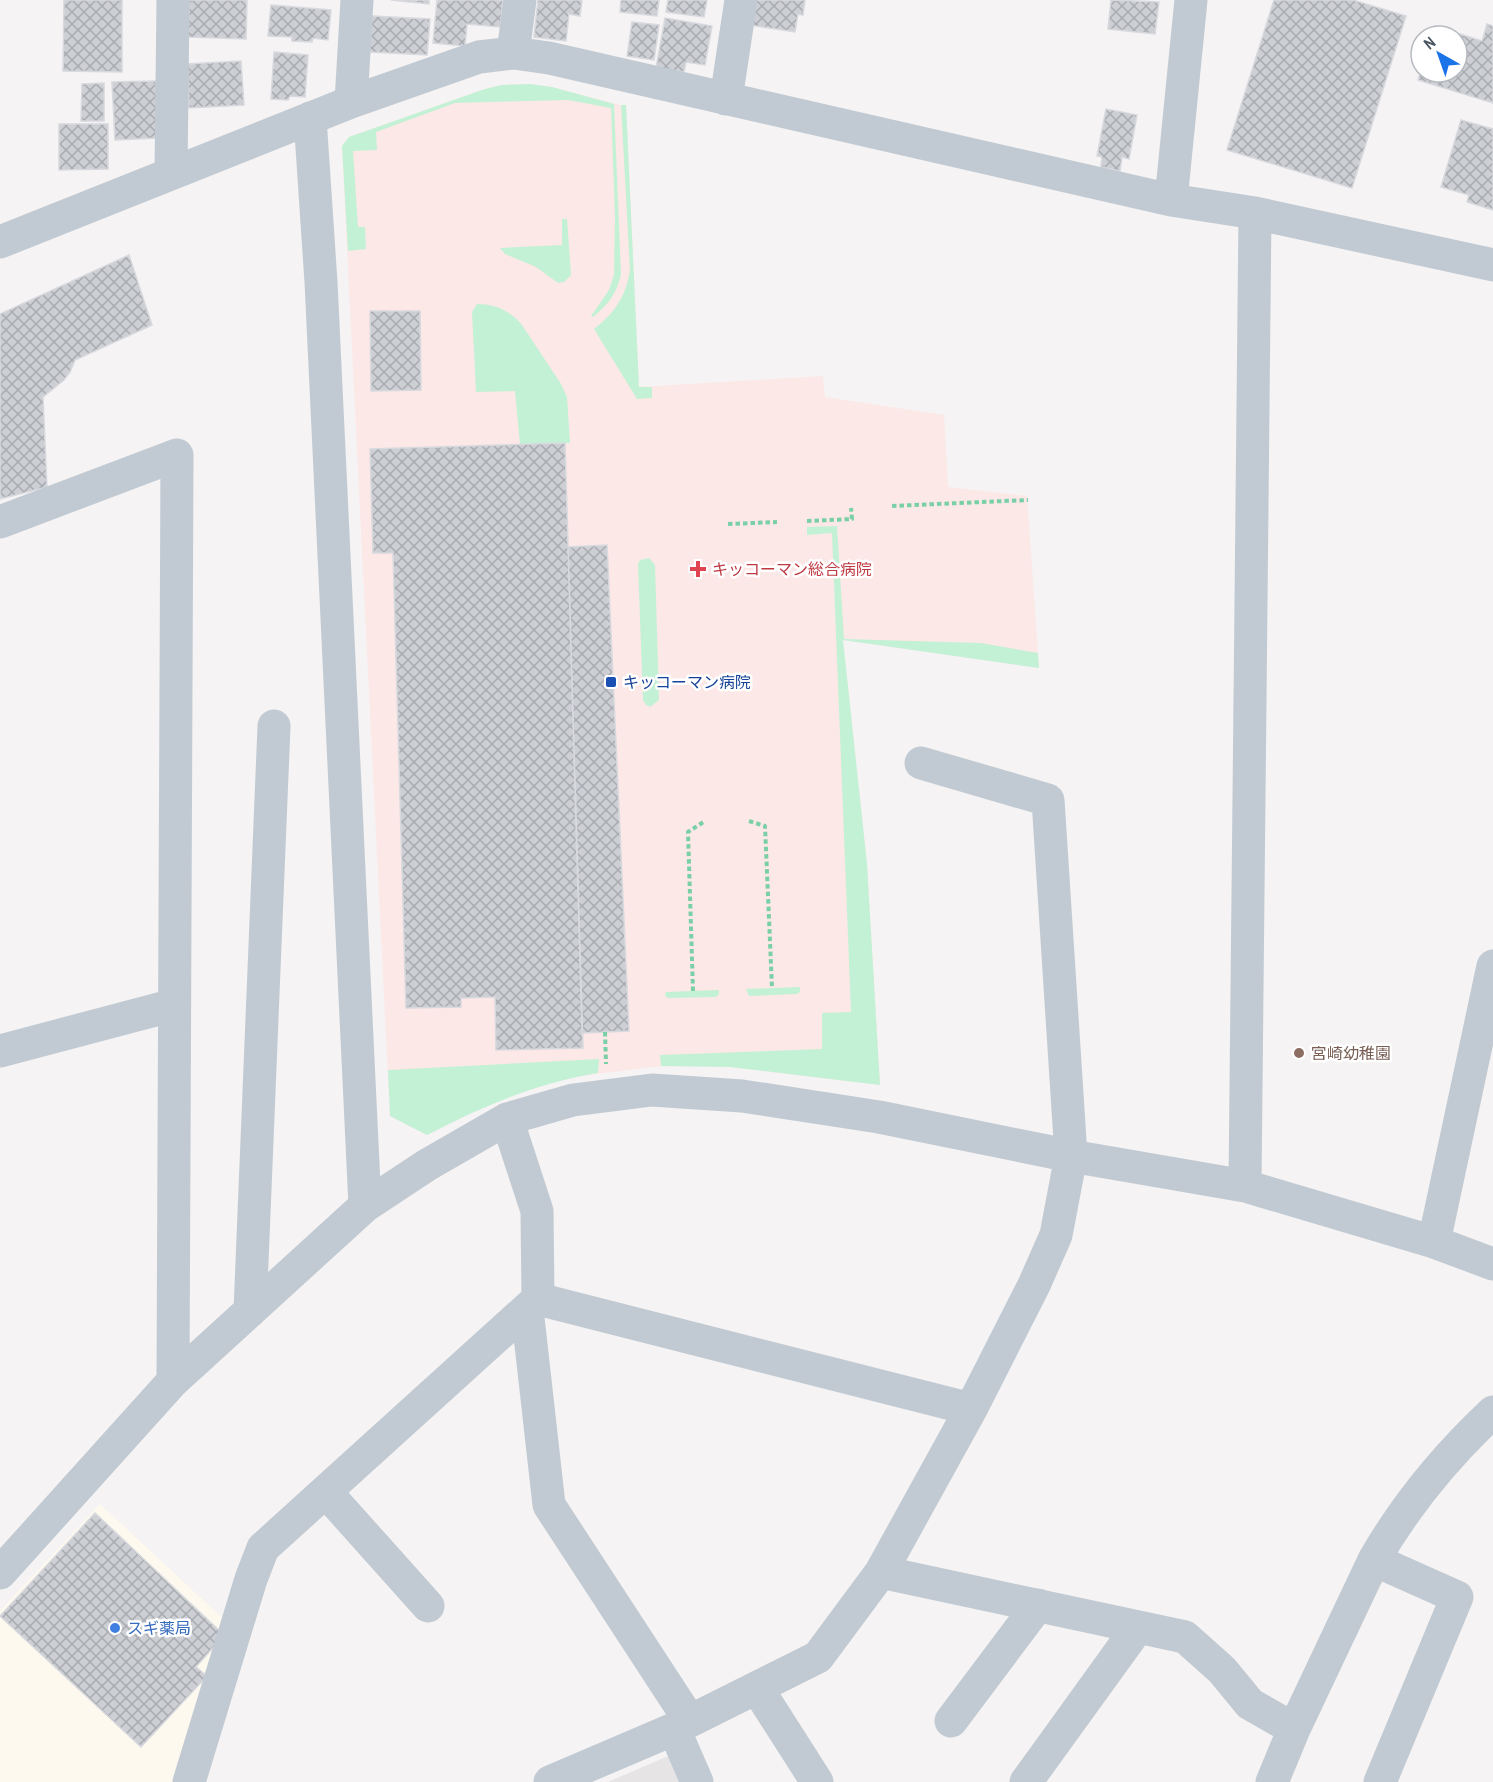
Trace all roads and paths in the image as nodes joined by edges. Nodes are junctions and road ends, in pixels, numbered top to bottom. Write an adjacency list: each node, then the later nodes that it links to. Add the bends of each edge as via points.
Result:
1 (173, 0): 10 (street)
2 (357, 0): 8 (street)
3 (520, 0): 6 (street)
4 (741, 0): 7 (street)
5 (1191, 0): 11 (street)
6 (513, 53): 7 (street); 8 (street, via 479,57)
7 (726, 99): 11 (street)
8 (351, 102): 9 (street)
9 (310, 118): 10 (street); 37 (street)
10 (171, 173): 13 (street)
11 (1172, 200): 12 (street)
12 (1255, 213): 14 (street); 36 (street)
13 (0, 242)
14 (1493, 265)
15 (1028, 500): 16 (path)
16 (891, 506)
17 (851, 508): 18 (path, via 852,519)
18 (807, 521)
19 (0, 522): 29 (street, via 177,455)
20 (777, 522): 21 (path)
21 (728, 524)
22 (274, 726): 41 (street)
23 (921, 763): 35 (street, via 1048,800)
24 (748, 820): 27 (path, via 765,826)
25 (705, 821): 28 (path, via 688,832)
26 (1493, 966): 30 (street)
27 (772, 988)
28 (693, 991)
29 (174, 1005): 32 (street); 42 (street)
30 (1488, 1016): 38 (street)
31 (605, 1032): 33 (path)
32 (0, 1051)
33 (606, 1066)
34 (507, 1119): 35 (street, via 573,1100 652,1090 742,1096 879,1117); 37 (street); 40 (street, via 537,1211)
35 (1071, 1156): 36 (street); 43 (street, via 1056,1235)
36 (1245, 1186): 38 (street)
37 (365, 1206): 41 (street)
38 (1434, 1242): 39 (street)
39 (1493, 1264)
40 (533, 1304): 43 (street); 45 (street); 54 (street, via 549,1505)
41 (250, 1311): 42 (street)
42 (173, 1381): 48 (street)
43 (971, 1409): 47 (street)
44 (1493, 1413): 46 (street, via 1416,1498)
45 (326, 1492): 50 (street); 56 (street, via 263,1548)
46 (1374, 1560): 55 (street); 62 (street, via 1457,1597)
47 (881, 1572): 49 (street); 52 (street, via 818,1657)
48 (0, 1573)
49 (1038, 1605): 51 (street); 53 (street)
50 (428, 1606)
51 (1138, 1627): 55 (street, via 1185,1637 1222,1670 1250,1704); 60 (street)
52 (757, 1688): 54 (street); 59 (street)
53 (951, 1721)
54 (682, 1725): 57 (street); 58 (street)
55 (1294, 1729): 61 (street)
56 (189, 1782)
57 (550, 1782)
58 (697, 1782)
59 (817, 1782)
60 (1026, 1782)
61 (1272, 1782)
62 (1380, 1782)

